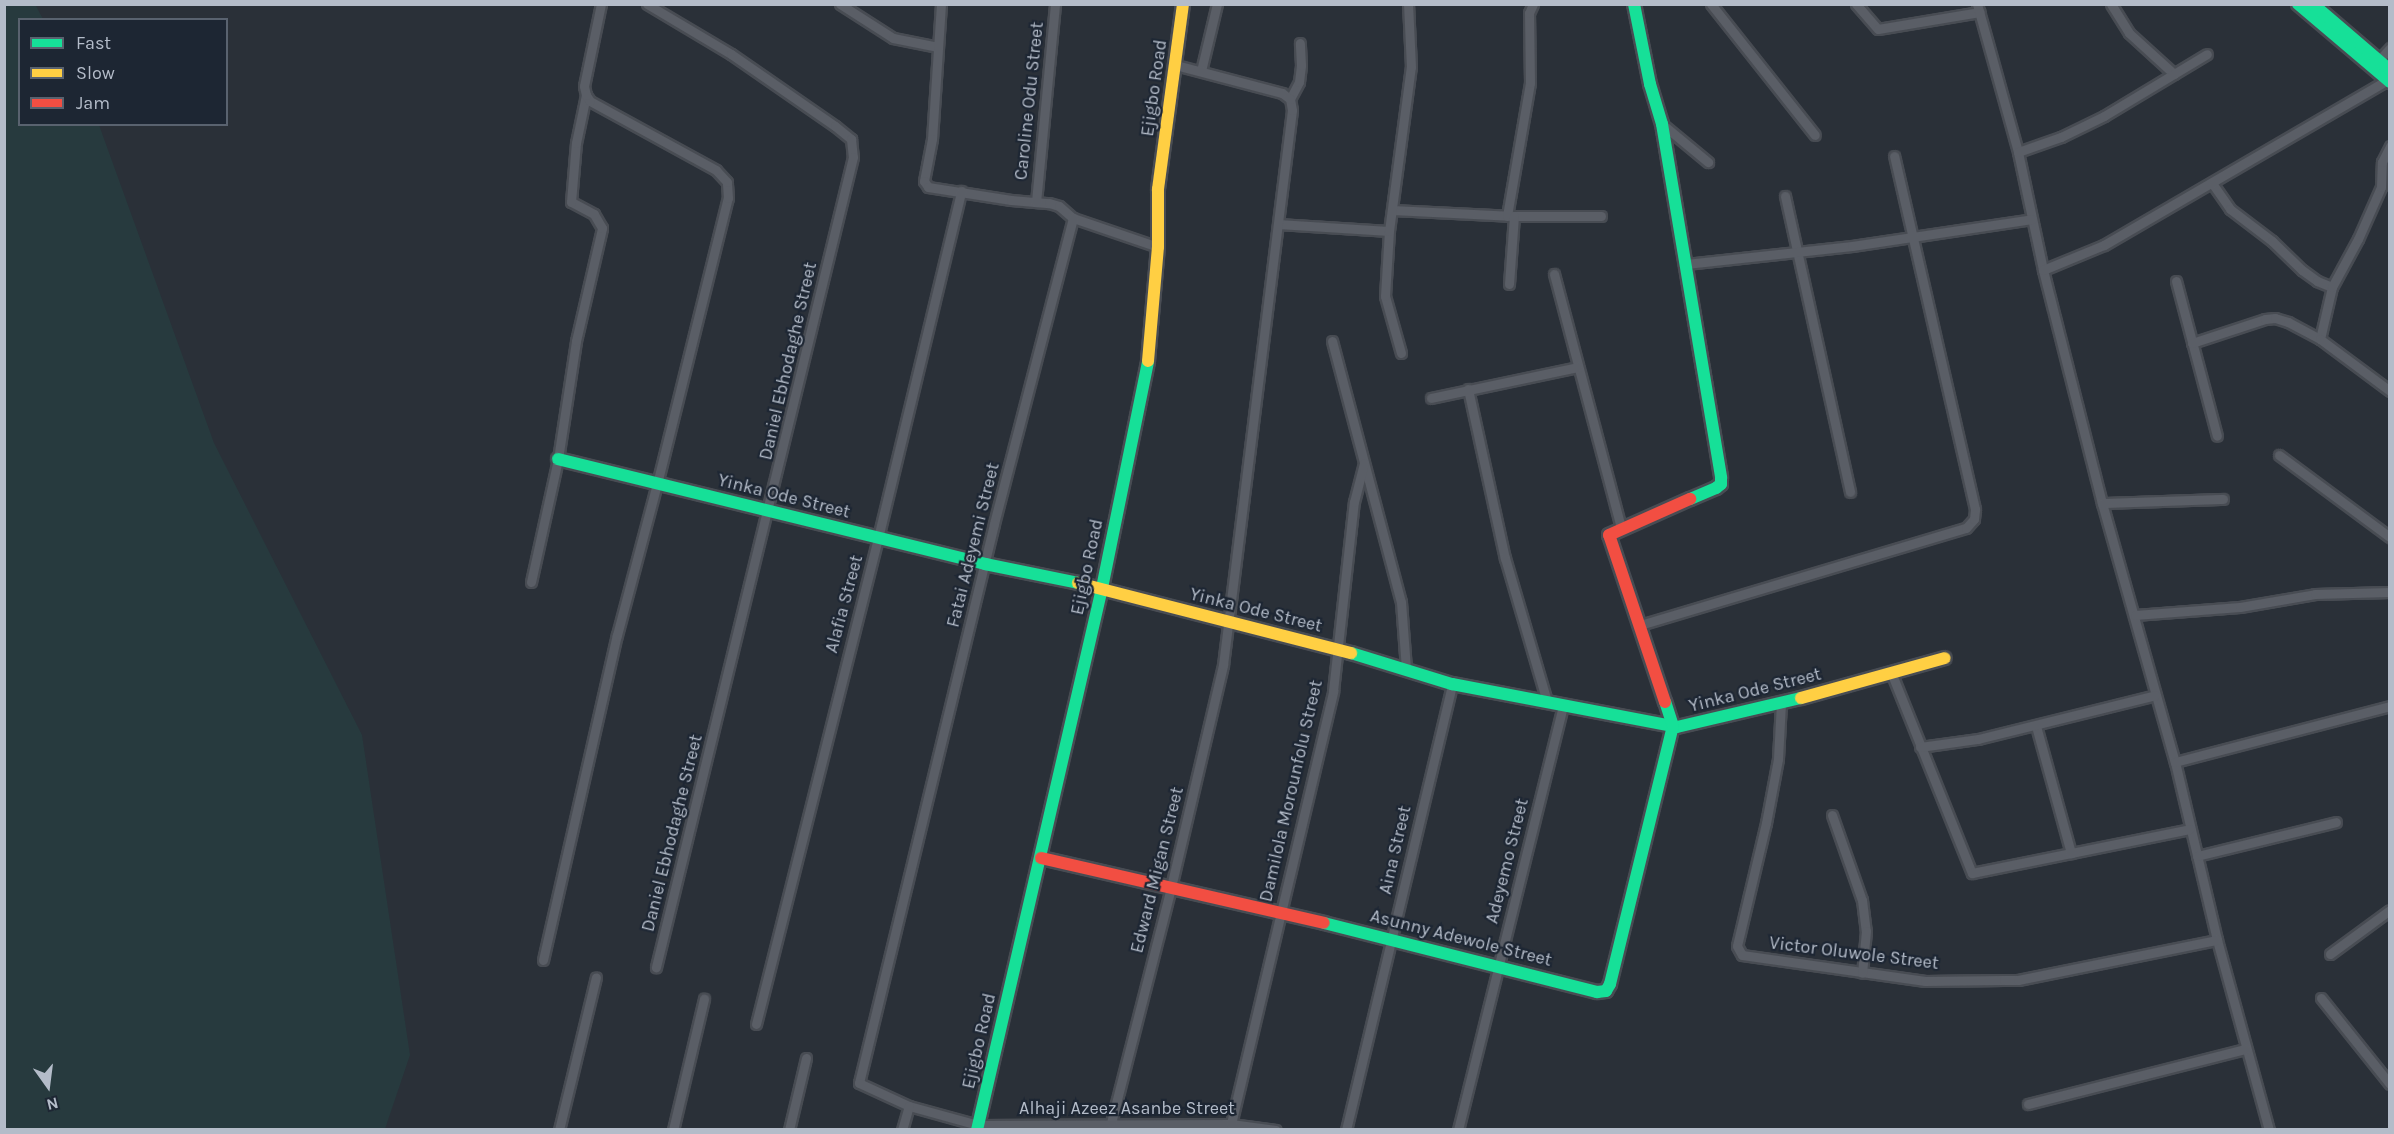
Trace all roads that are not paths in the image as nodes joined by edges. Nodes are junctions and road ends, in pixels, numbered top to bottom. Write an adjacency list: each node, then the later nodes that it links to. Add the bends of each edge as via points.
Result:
1 (601, 4): 26 (street, via 584,86)
2 (647, 4): 70 (street, Daniel Ebhodaghe Street, via 731,54 851,139 853,157)
3 (840, 4): 18 (street, via 893,38)
4 (941, 4): 18 (street)
5 (1055, 4): 37 (street, Caroline Odu Street)
6 (1183, 4): 22 (street, Ejigbo Road)
7 (1217, 4): 23 (street)
8 (1408, 4): 38 (street, via 1411,67)
9 (1533, 4): 39 (street, via 1529,13 1530,82)
10 (1634, 4): 28 (street)
11 (1711, 4): 29 (street)
12 (1856, 4): 16 (street, via 1878,29)
13 (2111, 4): 24 (street, via 2129,33)
14 (2298, 4): 25 (street)
15 (2313, 4): 21 (street)
16 (1979, 8): 31 (street)
17 (1300, 43): 27 (street, Edward Migan Street, via 1299,82)
18 (938, 47): 35 (street, via 932,140 924,182 928,187)
19 (2390, 48): 21 (street)
20 (2207, 54): 24 (street)
21 (2378, 61): 25 (street)
22 (1175, 65): 23 (street); 46 (street, Ejigbo Road, via 1158,189)
23 (1201, 71): 27 (street, via 1282,93)
24 (2174, 74): 31 (street, via 2104,116)
25 (2389, 78): 34 (street)
26 (586, 95): 64 (street, via 576,143 571,202 594,214 602,228 572,365); 66 (street, via 590,101 716,170 727,182 728,198)
27 (1290, 99): 43 (street, Edward Migan Street, via 1292,110)
28 (1662, 124): 33 (street); 48 (street)
29 (1815, 135)
30 (2390, 146): 53 (street, via 2382,162 2380,187)
31 (2018, 152): 42 (street)
32 (1894, 156): 45 (street)
33 (1708, 162)
34 (2212, 183): 49 (street, via 2104,245); 53 (street, via 2230,209 2302,270)
35 (961, 191): 37 (street); 73 (street, Alafia Street)
36 (1785, 196): 47 (street)
37 (1036, 202): 41 (street, via 1059,206)
38 (1392, 210): 39 (street); 44 (street)
39 (1511, 216): 40 (street); 52 (street)
40 (1601, 216)
41 (1073, 218): 46 (street); 74 (street, Fatai Adeyemi Street)
42 (2032, 219): 45 (street); 49 (street)
43 (1278, 225): 44 (street); 79 (street, Edward Migan Street)
44 (1389, 231): 57 (street, via 1385,296)
45 (1912, 238): 47 (street); 80 (street, via 1974,519 1966,528)
46 (1158, 247): 76 (street, Ejigbo Road, via 1147,375)
47 (1797, 252): 48 (street); 67 (street)
48 (1686, 264): 71 (street, via 1720,484)
49 (2043, 270): 69 (street)
50 (1554, 274): 58 (street)
51 (2176, 281): 56 (street)
52 (1509, 284)
53 (2332, 287): 54 (street)
54 (2320, 339): 56 (street, via 2275,318); 60 (street)
55 (1332, 341): 65 (street)
56 (2192, 343): 62 (street)
57 (1401, 353)
58 (1578, 367): 59 (street); 71 (street)
59 (1468, 389): 61 (street); 87 (street, via 1505,558)
60 (2390, 391)
61 (1431, 398)
62 (2217, 436)
63 (2279, 455): 72 (street)
64 (558, 459): 66 (street, Yinka Ode Street); 75 (street)
65 (1364, 463): 81 (street, Damilola Morounfolu Street, via 1354,502); 83 (street, via 1401,602)
66 (657, 484): 70 (street, Yinka Ode Street); 107 (street, via 617,635)
67 (1850, 492)
68 (2223, 500): 69 (street)
69 (2102, 503): 78 (street)
70 (769, 510): 73 (street, Yinka Ode Street); 109 (street, Daniel Ebhodaghe Street)
71 (1621, 528): 80 (street, via 1612,532 1610,539)
72 (2390, 537)
73 (878, 538): 74 (street, Yinka Ode Street); 114 (street, Alafia Street)
74 (985, 564): 76 (street, Yinka Ode Street); 119 (street, Fatai Adeyemi Street, via 859,1083)
75 (531, 582)
76 (1102, 588): 79 (street, Yinka Ode Street); 100 (street, Ejigbo Road)
77 (2390, 592): 78 (street, via 2315,594 2240,608)
78 (2135, 615): 86 (street)
79 (1230, 623): 81 (street, Yinka Ode Street); 101 (street, Edward Migan Street)
80 (1640, 625): 91 (street)
81 (1339, 649): 83 (street, Yinka Ode Street); 103 (street, Damilola Morounfolu Street, via 1333,691)
82 (1945, 658): 84 (street, Yinka Ode Street)
83 (1406, 668): 85 (street, Yinka Ode Street)
84 (1891, 672): 88 (street, Yinka Ode Street); 93 (street)
85 (1452, 684): 87 (street, Yinka Ode Street); 104 (street, Aina Street)
86 (2156, 694): 92 (street); 94 (street)
87 (1547, 702): 89 (street, Yinka Ode Street)
88 (1781, 703): 91 (street, Yinka Ode Street); 110 (street, Victor Oluwole Street, via 1778,759 1738,951 1742,955)
89 (1563, 706): 91 (street, Yinka Ode Street); 108 (street, Adeyemo Street)
90 (2390, 706): 94 (street)
91 (1673, 726): 108 (street, Asunny Adewole Street, via 1606,991 1597,992)
92 (2036, 726): 93 (street, via 1978,740); 98 (street)
93 (1920, 747): 98 (street, via 1972,873)
94 (2175, 762): 97 (street)
95 (1832, 815): 110 (street, via 1862,900 1866,931)
96 (2336, 822): 99 (street)
97 (2190, 829): 98 (street); 99 (street)
98 (2072, 853)
99 (2197, 856): 105 (street)
100 (1041, 858): 101 (street, Asunny Adewole Street); 122 (street, Ejigbo Road)
101 (1171, 887): 103 (street, Asunny Adewole Street); 120 (street, Edward Migan Street)
102 (2390, 909): 106 (street)
103 (1280, 912): 104 (street, Asunny Adewole Street); 121 (street, Damilola Morounfolu Street)
104 (1391, 938): 108 (street, Asunny Adewole Street); 128 (street, Aina Street)
105 (2217, 940): 110 (street, Victor Oluwole Street, via 2018,980 1925,981); 115 (street)
106 (2330, 954)
107 (543, 960)
108 (1499, 965): 129 (street, Adeyemo Street)
109 (656, 967)
110 (1863, 973)
111 (596, 977): 123 (street)
112 (2321, 998): 117 (street)
113 (704, 999): 124 (street)
114 (756, 1024)
115 (2245, 1049): 118 (street); 130 (street)
116 (806, 1058): 125 (street)
117 (2390, 1084)
118 (2028, 1104)
119 (909, 1106): 122 (street, Fatai Adeyemi Street); 126 (street)
120 (1111, 1123): 121 (street, Alhaji Azeez Asanbe Street); 122 (street, Alhaji Azeez Asanbe Street)
121 (1231, 1124): 127 (street, Alhaji Azeez Asanbe Street)
122 (978, 1127)
123 (559, 1130)
124 (673, 1130)
125 (789, 1130)
126 (902, 1130)
127 (1276, 1130)
128 (1346, 1130)
129 (1458, 1130)
130 (2269, 1130)

